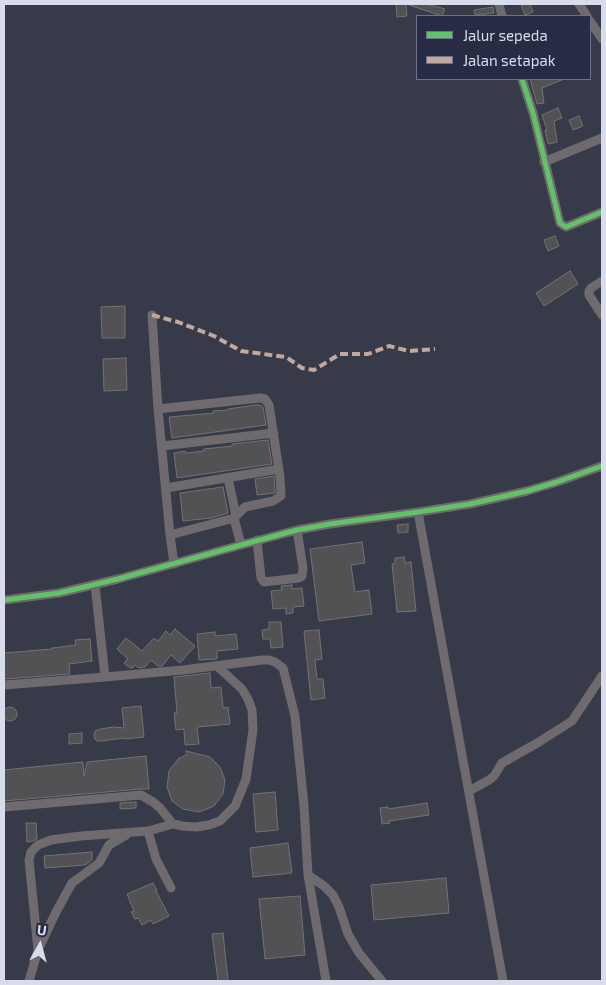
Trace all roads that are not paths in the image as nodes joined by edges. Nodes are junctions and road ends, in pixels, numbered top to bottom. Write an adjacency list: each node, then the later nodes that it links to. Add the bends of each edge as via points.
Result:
1 (579, 4): 2 (street)
2 (586, 15)
3 (591, 22): 4 (street)
4 (602, 39)
5 (522, 80): 7 (street)
6 (602, 138): 7 (street)
7 (544, 162): 8 (street, via 562,226)
8 (602, 212)
9 (602, 281): 11 (street, via 591,288 589,295)
10 (152, 314): 12 (street)
11 (602, 314)
12 (158, 409): 13 (street, via 265,399); 14 (street)
13 (274, 433): 14 (street); 16 (street)
14 (162, 446): 18 (street)
15 (602, 466): 19 (street, via 527,491)
16 (279, 469): 17 (street); 20 (street, via 281,496 245,507)
17 (228, 478): 18 (street); 20 (street)
18 (166, 488): 22 (street)
19 (418, 512): 21 (street); 32 (street)
20 (235, 518): 22 (street); 24 (street)
21 (297, 530): 23 (street); 23 (street, via 303,568 299,578 264,582)
22 (170, 535): 25 (street)
23 (257, 540): 24 (street)
24 (241, 545): 25 (street)
25 (174, 564): 26 (street)
26 (95, 585): 27 (street); 30 (street)
27 (4, 600)
28 (217, 666): 30 (street); 34 (street, via 242,689 252,710 253,730 246,779 235,806 220,821 196,827); 37 (street, via 269,660 283,668 295,716)
29 (602, 676): 32 (street, via 572,721 502,763 492,778)
30 (104, 677): 31 (street)
31 (4, 685)
32 (469, 791): 43 (street)
33 (4, 807): 34 (street, via 141,795 160,808)
34 (172, 824): 35 (street)
35 (148, 831): 36 (street); 38 (street, via 156,859)
36 (132, 833): 39 (street, via 109,844 99,862 72,883); 39 (street, via 51,840 31,852)
37 (308, 875): 41 (street); 42 (street, via 333,895 348,934)
38 (171, 888)
39 (38, 950): 40 (street)
40 (29, 981)
41 (326, 981)
42 (382, 981)
43 (503, 981)

